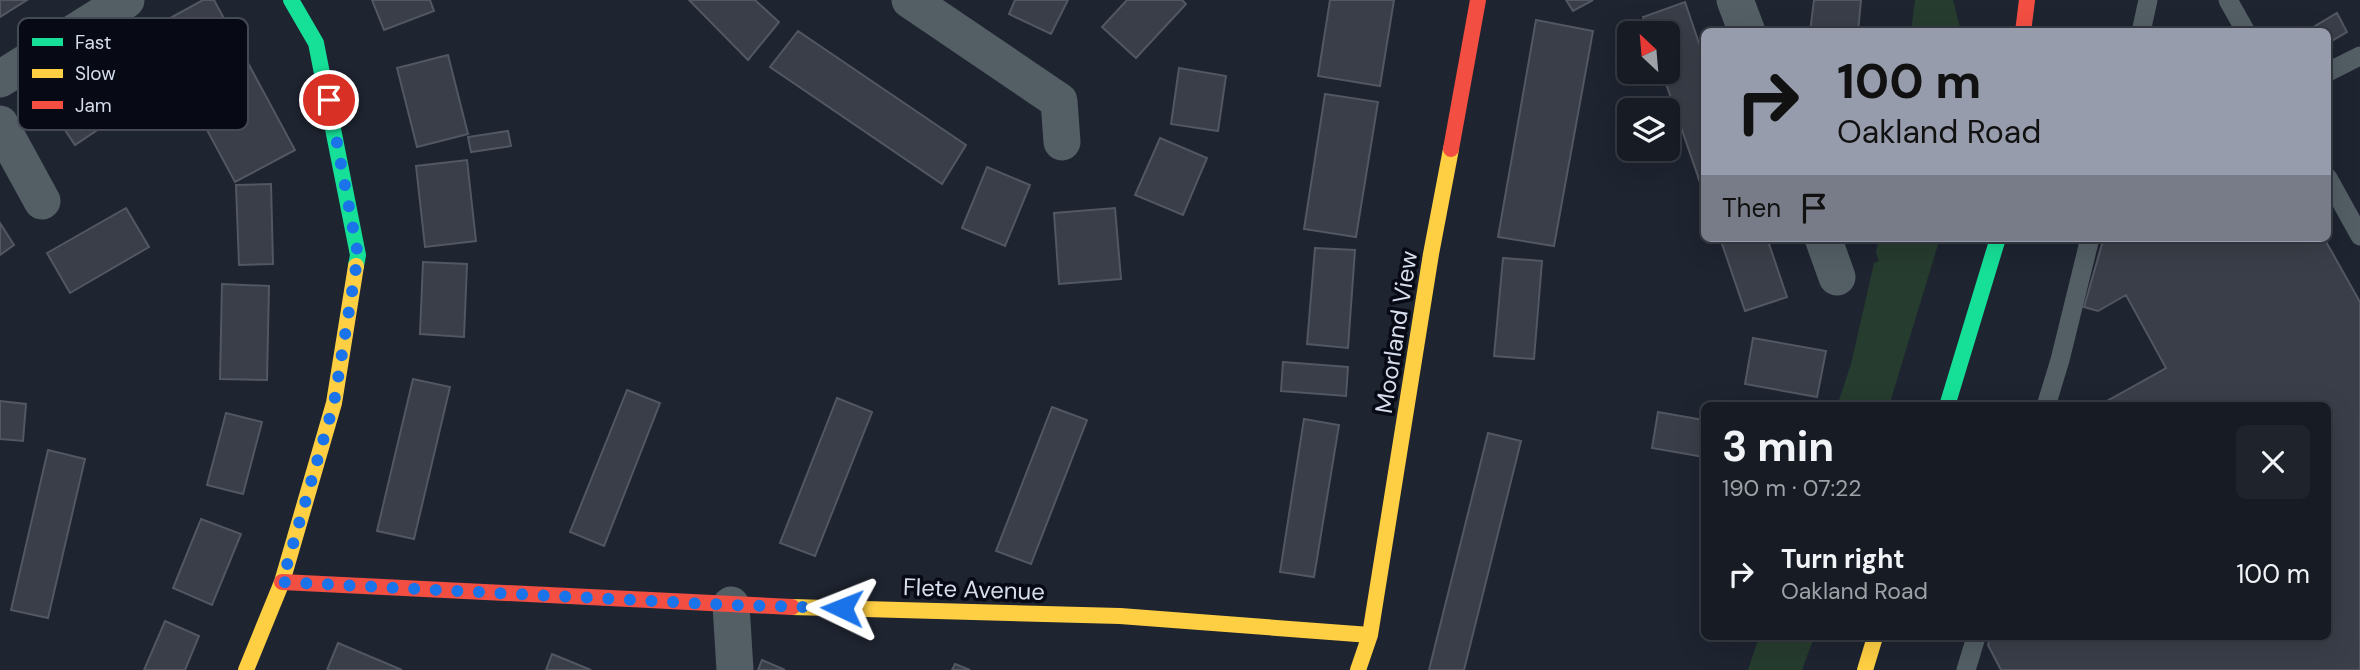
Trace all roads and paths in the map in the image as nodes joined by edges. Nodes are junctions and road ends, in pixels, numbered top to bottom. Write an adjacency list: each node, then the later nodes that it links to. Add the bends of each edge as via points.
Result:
1 (127, 0): 9 (street)
2 (291, 0): 29 (street, via 316,43 358,255 334,403)
3 (910, 0): 19 (street, via 1059,101)
4 (1478, 0): 31 (street, Moorland View, via 1431,254)
5 (1735, 0): 10 (street)
6 (2027, 0): 11 (street)
7 (2148, 0): 12 (lane)
8 (2228, 0): 13 (lane)
9 (98, 18)
10 (1746, 28)
11 (2024, 28)
12 (2142, 28)
13 (2243, 28)
14 (2360, 56): 16 (lane)
15 (18, 68): 17 (street)
16 (2331, 70)
17 (0, 79)
18 (0, 124): 21 (street)
19 (1062, 142)
20 (2331, 183): 22 (lane)
21 (42, 201)
22 (2360, 236)
23 (1824, 242): 26 (street)
24 (1997, 242): 27 (street)
25 (2089, 242): 28 (lane)
26 (1837, 277)
27 (1948, 402)
28 (2047, 402)
29 (282, 582): 30 (street, Flete Avenue); 34 (street)
30 (731, 605): 31 (street, Flete Avenue, via 1120,616); 35 (street)
31 (1370, 635): 36 (street, Moorland View)
32 (1874, 640): 37 (street)
33 (1975, 640): 38 (lane)
34 (246, 670)
35 (734, 670)
36 (1358, 670)
37 (1865, 670)
38 (1966, 670)

